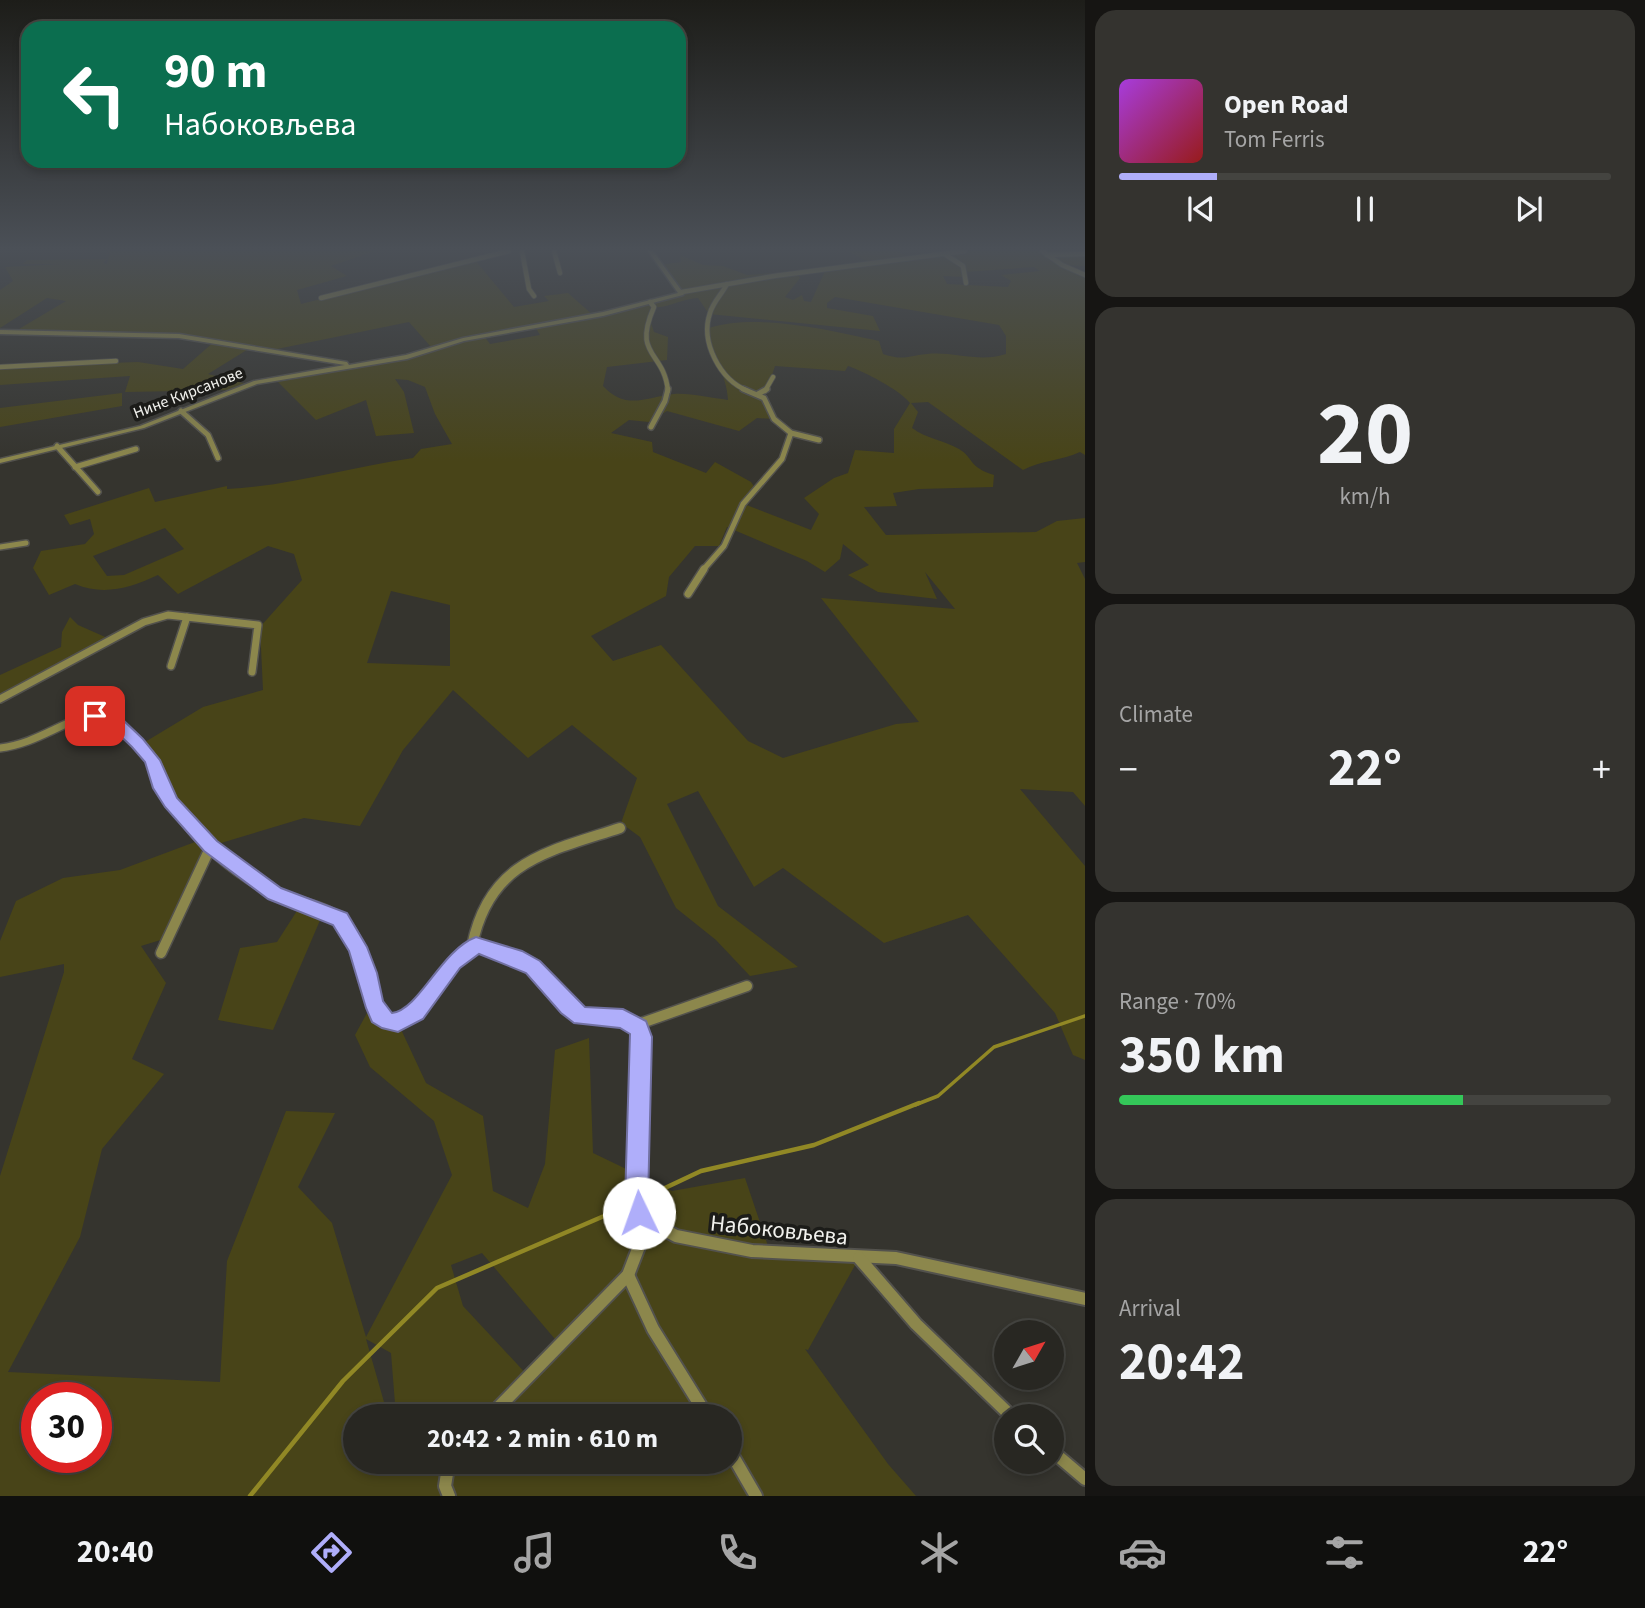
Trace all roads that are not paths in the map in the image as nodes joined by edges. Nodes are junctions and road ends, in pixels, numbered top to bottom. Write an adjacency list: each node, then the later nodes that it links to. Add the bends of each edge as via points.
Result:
1 (563, 321): 6 (street, Нине Кирсанове)
2 (648, 321): 11 (street, via 644,342 663,372 668,394)
3 (709, 321): 9 (street, via 709,338 728,380)
4 (0, 332): 6 (street, via 179,336)
5 (116, 361): 7 (street)
6 (361, 365): 10 (street, Нине Кирсанове, via 256,383)
7 (0, 367)
8 (773, 377): 9 (street, via 768,390)
9 (758, 394): 12 (street, via 772,406 774,419)
10 (181, 411): 14 (street, Нине Кирсанове, via 137,428); 16 (street, via 208,435)
11 (651, 428)
12 (791, 433): 13 (street); 22 (street, via 782,459 743,504 724,546)
13 (819, 440)
14 (57, 446): 17 (street, Нине Кирсанове); 18 (street)
15 (136, 449): 18 (street)
16 (218, 458)
17 (0, 461)
18 (75, 467): 19 (street)
19 (99, 492)
20 (26, 544): 21 (street)
21 (0, 547)
22 (688, 594)
23 (187, 617): 24 (street); 25 (street, via 258,625); 26 (street, via 168,615 144,622)
24 (171, 666)
25 (252, 672)
26 (0, 699)
27 (0, 748): 29 (street, via 21,746 81,719 109,719 152,760 171,802)
28 (620, 828): 30 (street, via 553,849 501,880 479,913)
29 (211, 846): 30 (street, via 275,893 340,919 358,947 376,1009 389,1022 398,1023 416,1013 453,962); 31 (street)
30 (472, 946): 33 (street, via 515,957 533,967 581,1016 623,1018)
31 (161, 953)
32 (747, 986): 33 (street)
33 (636, 1025): 34 (street, via 641,1037 637,1201 639,1213)
34 (648, 1223): 35 (street, Набоковљева, via 667,1234 742,1250); 36 (street)
35 (859, 1258): 37 (street, Набоковљева, via 896,1258); 40 (street, via 916,1324)
36 (628, 1275): 38 (street); 39 (street, via 653,1329)
37 (1085, 1299)
38 (500, 1404)
39 (700, 1404)
40 (999, 1404)
41 (1064, 1461): 44 (street)
42 (742, 1472): 46 (street)
43 (447, 1474): 45 (street)
44 (1085, 1479)
45 (449, 1496)
46 (756, 1496)

